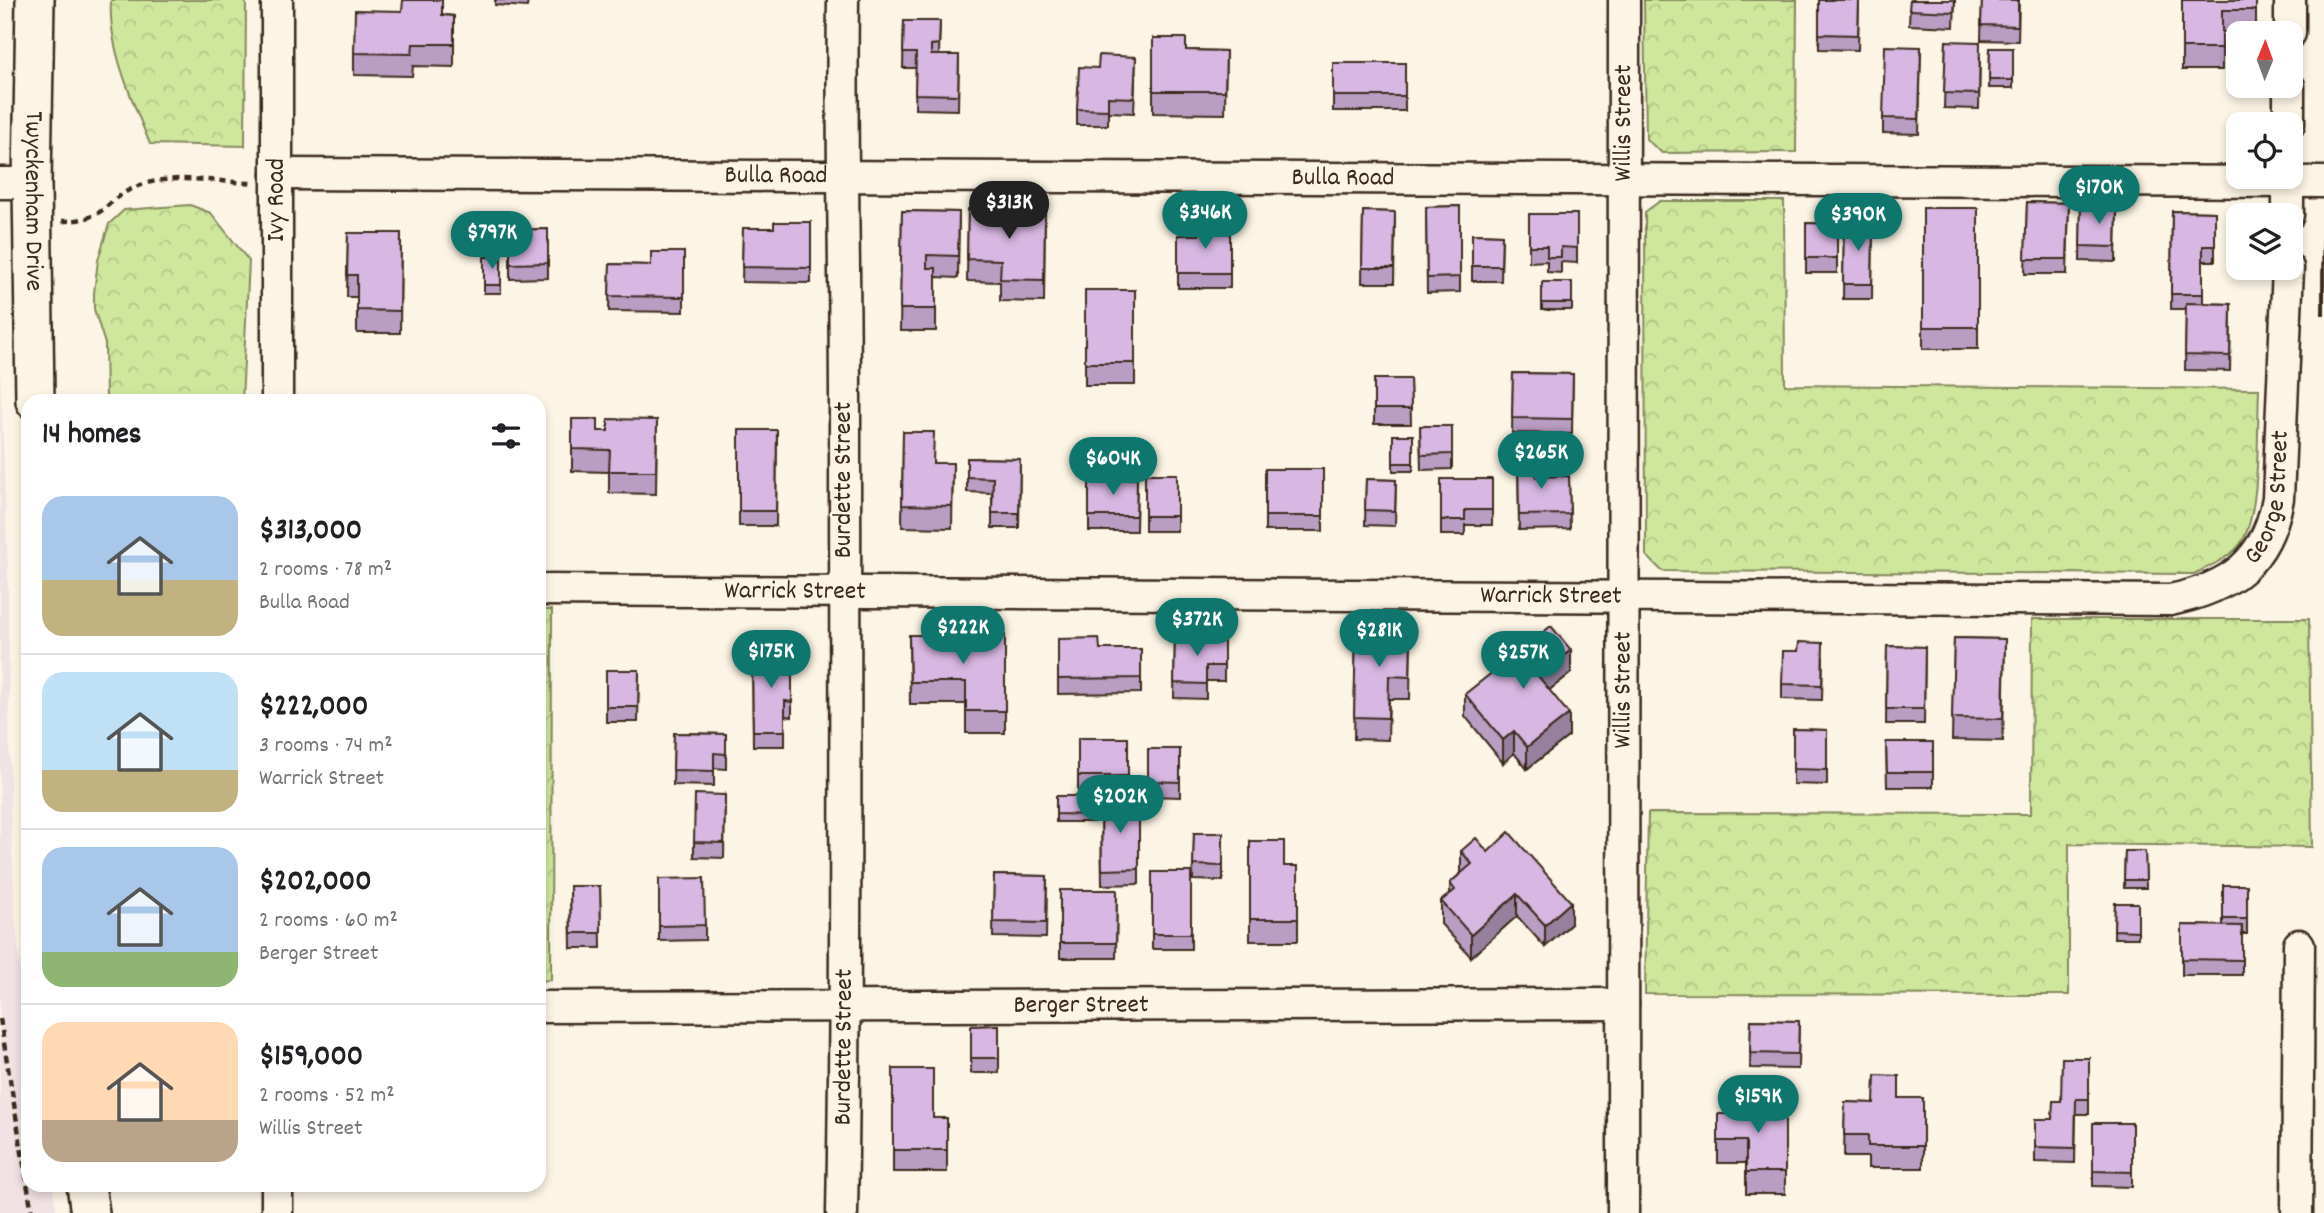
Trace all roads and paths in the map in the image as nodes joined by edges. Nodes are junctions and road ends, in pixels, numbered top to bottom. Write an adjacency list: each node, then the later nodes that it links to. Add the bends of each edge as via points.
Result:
1 (35, 0): 13 (street, Twyckenham Drive)
2 (278, 0): 8 (street, Ivy Road)
3 (843, 0): 7 (street, Burdette Street)
4 (1624, 0): 9 (street, Willis Street)
5 (2290, 0): 6 (street)
6 (2290, 21)
7 (840, 176): 8 (street, Bulla Road); 9 (street, Bulla Road); 19 (street, Burdette Street)
8 (277, 179): 14 (path, via 157,181 130,190 92,219); 17 (street, Ivy Road)
9 (1624, 179): 10 (street, Bulla Road); 20 (street, Willis Street)
10 (2226, 179)
11 (2303, 180): 12 (street, Bulla Road)
12 (2324, 182)
13 (16, 183): 14 (street, Twyckenham Drive)
14 (33, 221): 16 (street, Twyckenham Drive)
15 (2287, 280): 21 (street, George Street, via 2278,498 2265,541 2229,581 2200,594 2170,600)
16 (36, 394)
17 (277, 394)
18 (546, 590): 19 (street, Warrick Street)
19 (844, 594): 20 (street, Warrick Street); 24 (street, Burdette Street)
20 (1625, 598): 21 (street, Warrick Street); 23 (street, Willis Street)
21 (2100, 601)
22 (2299, 945): 36 (street)
23 (1623, 1004): 24 (street, Berger Street); 35 (street, Willis Street)
24 (846, 1006): 25 (street, Berger Street); 34 (street, Burdette Street)
25 (546, 1007)
26 (0, 1019): 27 (path)
27 (21, 1146)
28 (29, 1192): 31 (path)
29 (87, 1192): 32 (street)
30 (277, 1192): 33 (street)
31 (32, 1213)
32 (90, 1213)
33 (277, 1213)
34 (842, 1213)
35 (1623, 1213)
36 (2297, 1213)

